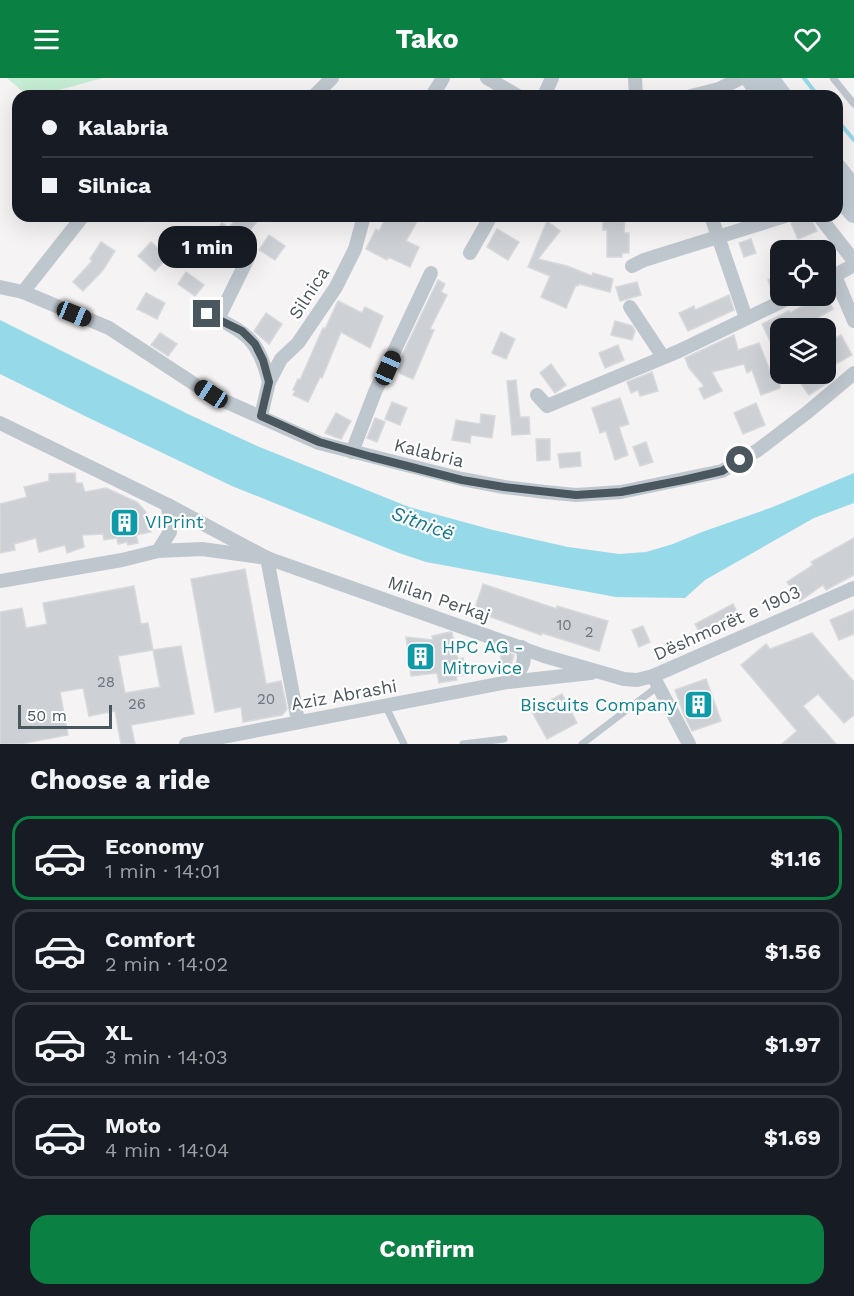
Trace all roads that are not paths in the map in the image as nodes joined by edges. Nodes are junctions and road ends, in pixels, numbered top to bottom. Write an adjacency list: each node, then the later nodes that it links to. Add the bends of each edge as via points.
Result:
1 (332, 78): 5 (street)
2 (487, 78): 6 (street)
3 (741, 78): 7 (street)
4 (833, 78): 8 (lane)
5 (320, 90)
6 (508, 90)
7 (715, 90)
8 (843, 90)
9 (843, 90): 10 (lane)
10 (854, 104)
11 (843, 176): 12 (main road)
12 (854, 190)
13 (843, 200): 14 (main road)
14 (854, 213)
15 (78, 222): 30 (street)
16 (362, 222): 37 (street, Silnica, via 355,249 336,287 298,342 281,359)
17 (488, 222): 22 (street)
18 (713, 222): 21 (street)
19 (765, 222): 21 (street)
20 (823, 222): 24 (street)
21 (717, 236): 25 (street); 33 (street)
22 (470, 253)
23 (248, 258): 37 (street, via 212,316 242,331 255,344)
24 (854, 263): 27 (street)
25 (632, 266)
26 (431, 273): 41 (street, via 375,392)
27 (836, 274)
28 (0, 287): 30 (street, Kalabria)
29 (836, 289): 34 (street)
30 (23, 292): 39 (street, Kalabria, via 110,327 211,394)
31 (771, 306): 33 (street)
32 (630, 307): 35 (street)
33 (746, 318): 35 (street)
34 (854, 321)
35 (663, 357): 38 (street, via 547,406)
36 (854, 373): 41 (street, Kalabria, via 758,450 722,471 621,492 576,495 504,487)
37 (269, 382): 39 (street, Silnica)
38 (537, 395)
39 (261, 416): 41 (street, Kalabria)
40 (0, 423): 42 (street, Milan Perkaj)
41 (352, 452)
42 (168, 505): 43 (street, via 170,532); 44 (street, Milan Perkaj)
43 (158, 551): 44 (street, Milan Perkaj, via 202,549); 45 (street, Milan Perkaj)
44 (267, 558): 47 (street, Milan Perkaj); 52 (street)
45 (0, 581)
46 (854, 588): 49 (street, Dëshmorët e 1903)
47 (522, 647): 48 (street, Milan Perkaj); 50 (street, via 525,656 521,670)
48 (599, 672): 49 (street, Aziz Abrashi); 50 (street, Aziz Abrashi)
49 (655, 679): 57 (lane, via 653,690); 58 (street, Dëshmorët e 1903)
50 (508, 682): 51 (street, Aziz Abrashi)
51 (385, 705): 52 (street, Aziz Abrashi); 55 (lane)
52 (298, 721): 54 (street, Aziz Abrashi)
53 (504, 739): 56 (lane)
54 (186, 744)
55 (404, 744)
56 (463, 744)
57 (582, 744)
58 (689, 744)

